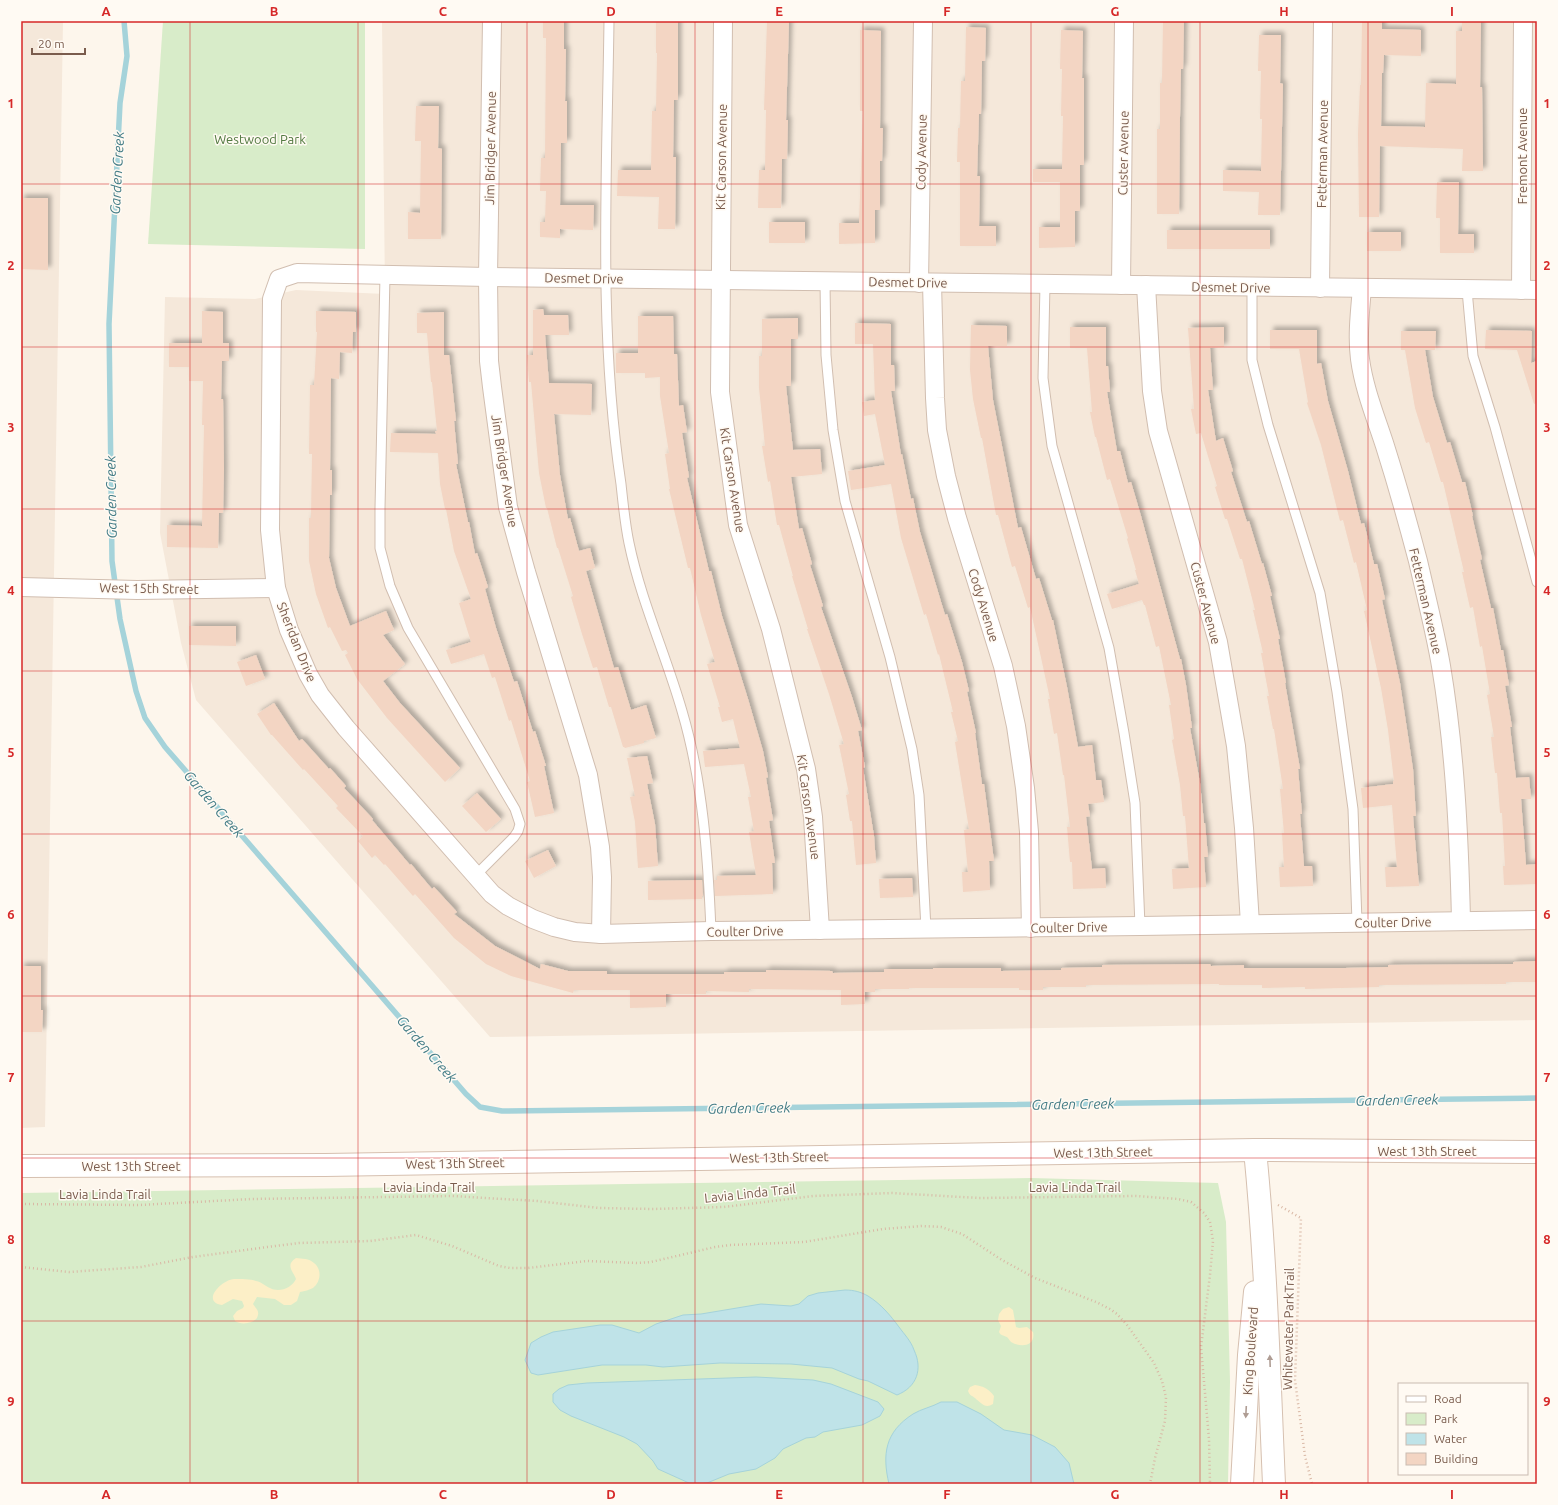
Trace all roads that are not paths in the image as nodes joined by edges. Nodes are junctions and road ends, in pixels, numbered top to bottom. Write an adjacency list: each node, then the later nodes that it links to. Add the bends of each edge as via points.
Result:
1 (492, 21): 9 (street, Jim Bridger Avenue)
2 (608, 21): 11 (lane)
3 (723, 21): 12 (street, Kit Carson Avenue)
4 (923, 21): 14 (street, Cody Avenue)
5 (1124, 21): 16 (street, Custer Avenue)
6 (1323, 21): 19 (street, Fetterman Avenue)
7 (1523, 21): 22 (street, Fremont Avenue)
8 (385, 275): 9 (street, Desmet Drive); 10 (street, Desmet Drive, via 297,273); 26 (lane, via 380,548 390,586 408,628 515,809 520,824 514,837)
9 (488, 277): 11 (street, Desmet Drive); 36 (street, Jim Bridger Avenue, via 489,360 508,507 588,775 600,847)
10 (279, 279): 25 (street, Sheridan Drive, via 272,299 270,530)
11 (606, 279): 12 (street, Desmet Drive); 35 (lane, via 607,347 614,436 629,543 647,611 682,711 694,759 709,874)
12 (720, 280): 13 (street, Desmet Drive); 34 (street, Kit Carson Avenue, via 720,392 738,525 771,629 806,769 813,817)
13 (825, 282): 14 (street, Desmet Drive); 33 (lane, via 826,355 832,430 845,501 890,657 912,749 919,795)
14 (926, 283): 15 (street, Desmet Drive); 32 (street, Cody Avenue, via 938,430 946,476 1002,666 1016,726 1029,832)
15 (1045, 284): 16 (street, Desmet Drive); 31 (lane, via 1043,378 1052,446 1109,648 1135,803)
16 (1121, 285): 17 (street, Desmet Drive)
17 (1146, 285): 18 (street, Desmet Drive); 30 (street, Custer Avenue, via 1152,391 1158,431 1218,642 1236,746)
18 (1252, 287): 19 (street, Desmet Drive); 29 (lane, via 1252,360 1268,425 1320,593 1337,692 1353,809)
19 (1320, 288): 20 (street, Desmet Drive)
20 (1362, 288): 21 (street, Desmet Drive); 27 (street, Fetterman Avenue, via 1360,359 1418,561 1440,665 1451,743 1460,846)
21 (1468, 290): 22 (street, Desmet Drive); 23 (lane, via 1473,356)
22 (1529, 290)
23 (1537, 582)
24 (21, 587): 25 (street, West 15th Street, via 137,590)
25 (276, 588): 26 (street, Sheridan Drive, via 294,642 320,695)
26 (475, 876): 36 (street, Sheridan Drive, via 508,906 533,919 575,932)
27 (1461, 920): 28 (street, Coulter Drive); 29 (street, Coulter Drive)
28 (1537, 920)
29 (1357, 922): 30 (street, Coulter Drive)
30 (1250, 924): 31 (street, Coulter Drive)
31 (1140, 926): 32 (street, Coulter Drive)
32 (1031, 928): 33 (street, Coulter Drive)
33 (926, 929): 34 (street, Coulter Drive)
34 (820, 930): 35 (street, Coulter Drive)
35 (711, 931): 36 (street, Coulter Drive)
36 (602, 934)
37 (1255, 1150): 38 (main road, West 13th Street); 39 (main road, West 13th Street, via 333,1165); 40 (main road, King Boulevard)
38 (1537, 1152)
39 (21, 1166)
40 (1261, 1211): 41 (main road, King Boulevard, one-way to 41); 42 (main road, King Boulevard, one-way to 40)
41 (1242, 1484)
42 (1274, 1484)

